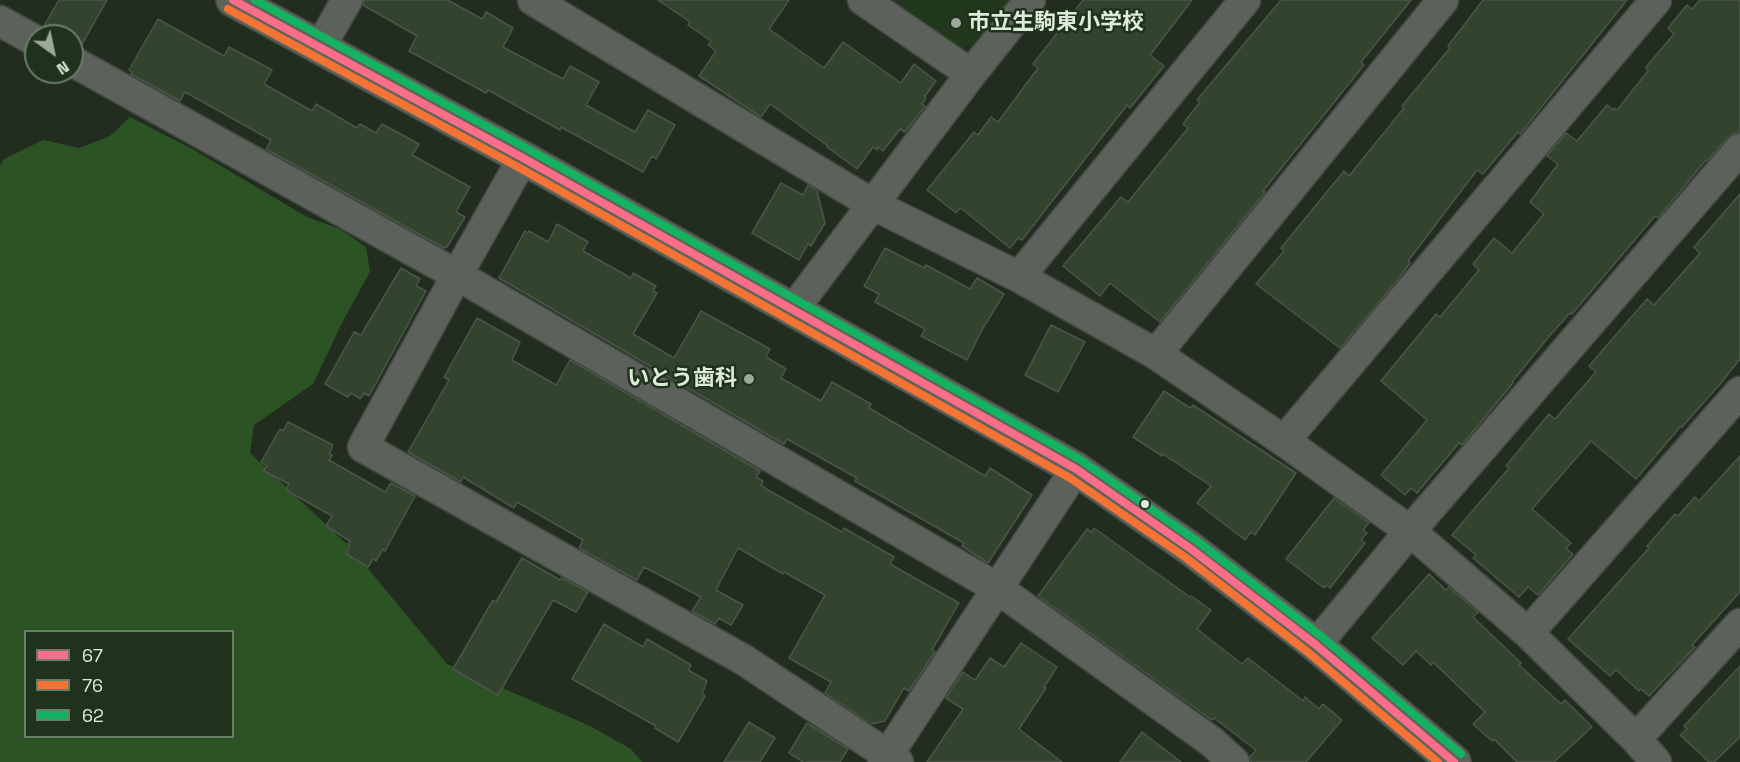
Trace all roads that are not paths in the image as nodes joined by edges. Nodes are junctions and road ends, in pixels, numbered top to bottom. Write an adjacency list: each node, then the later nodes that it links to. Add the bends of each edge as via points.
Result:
1 (233, 0): 11 (street)
2 (347, 0): 11 (street)
3 (533, 0): 16 (street)
4 (863, 0): 13 (street)
5 (1030, 0): 13 (street)
6 (1245, 0): 18 (street)
7 (1443, 0): 20 (street)
8 (1656, 0): 22 (street)
9 (0, 21): 10 (street)
10 (24, 34)
11 (320, 46): 15 (street)
12 (84, 68): 17 (street)
13 (971, 74): 16 (street)
14 (1740, 149): 24 (street)
15 (523, 158): 17 (street); 19 (street)
16 (874, 205): 18 (street); 19 (street)
17 (457, 275): 25 (street); 30 (street, via 363,447 744,660)
18 (1019, 277): 20 (street)
19 (793, 310): 23 (street)
20 (1156, 354): 22 (street)
21 (1740, 392): 27 (street)
22 (1284, 441): 24 (street)
23 (1076, 469): 25 (street); 28 (street, via 1191,549)
24 (1410, 531): 27 (street); 28 (street)
25 (998, 588): 30 (street); 31 (street, via 1212,742)
26 (1740, 624): 29 (street)
27 (1528, 633): 29 (street)
28 (1316, 645): 32 (street)
29 (1636, 739): 33 (street)
30 (889, 759)
31 (1234, 762)
32 (1454, 762)
33 (1656, 762)

